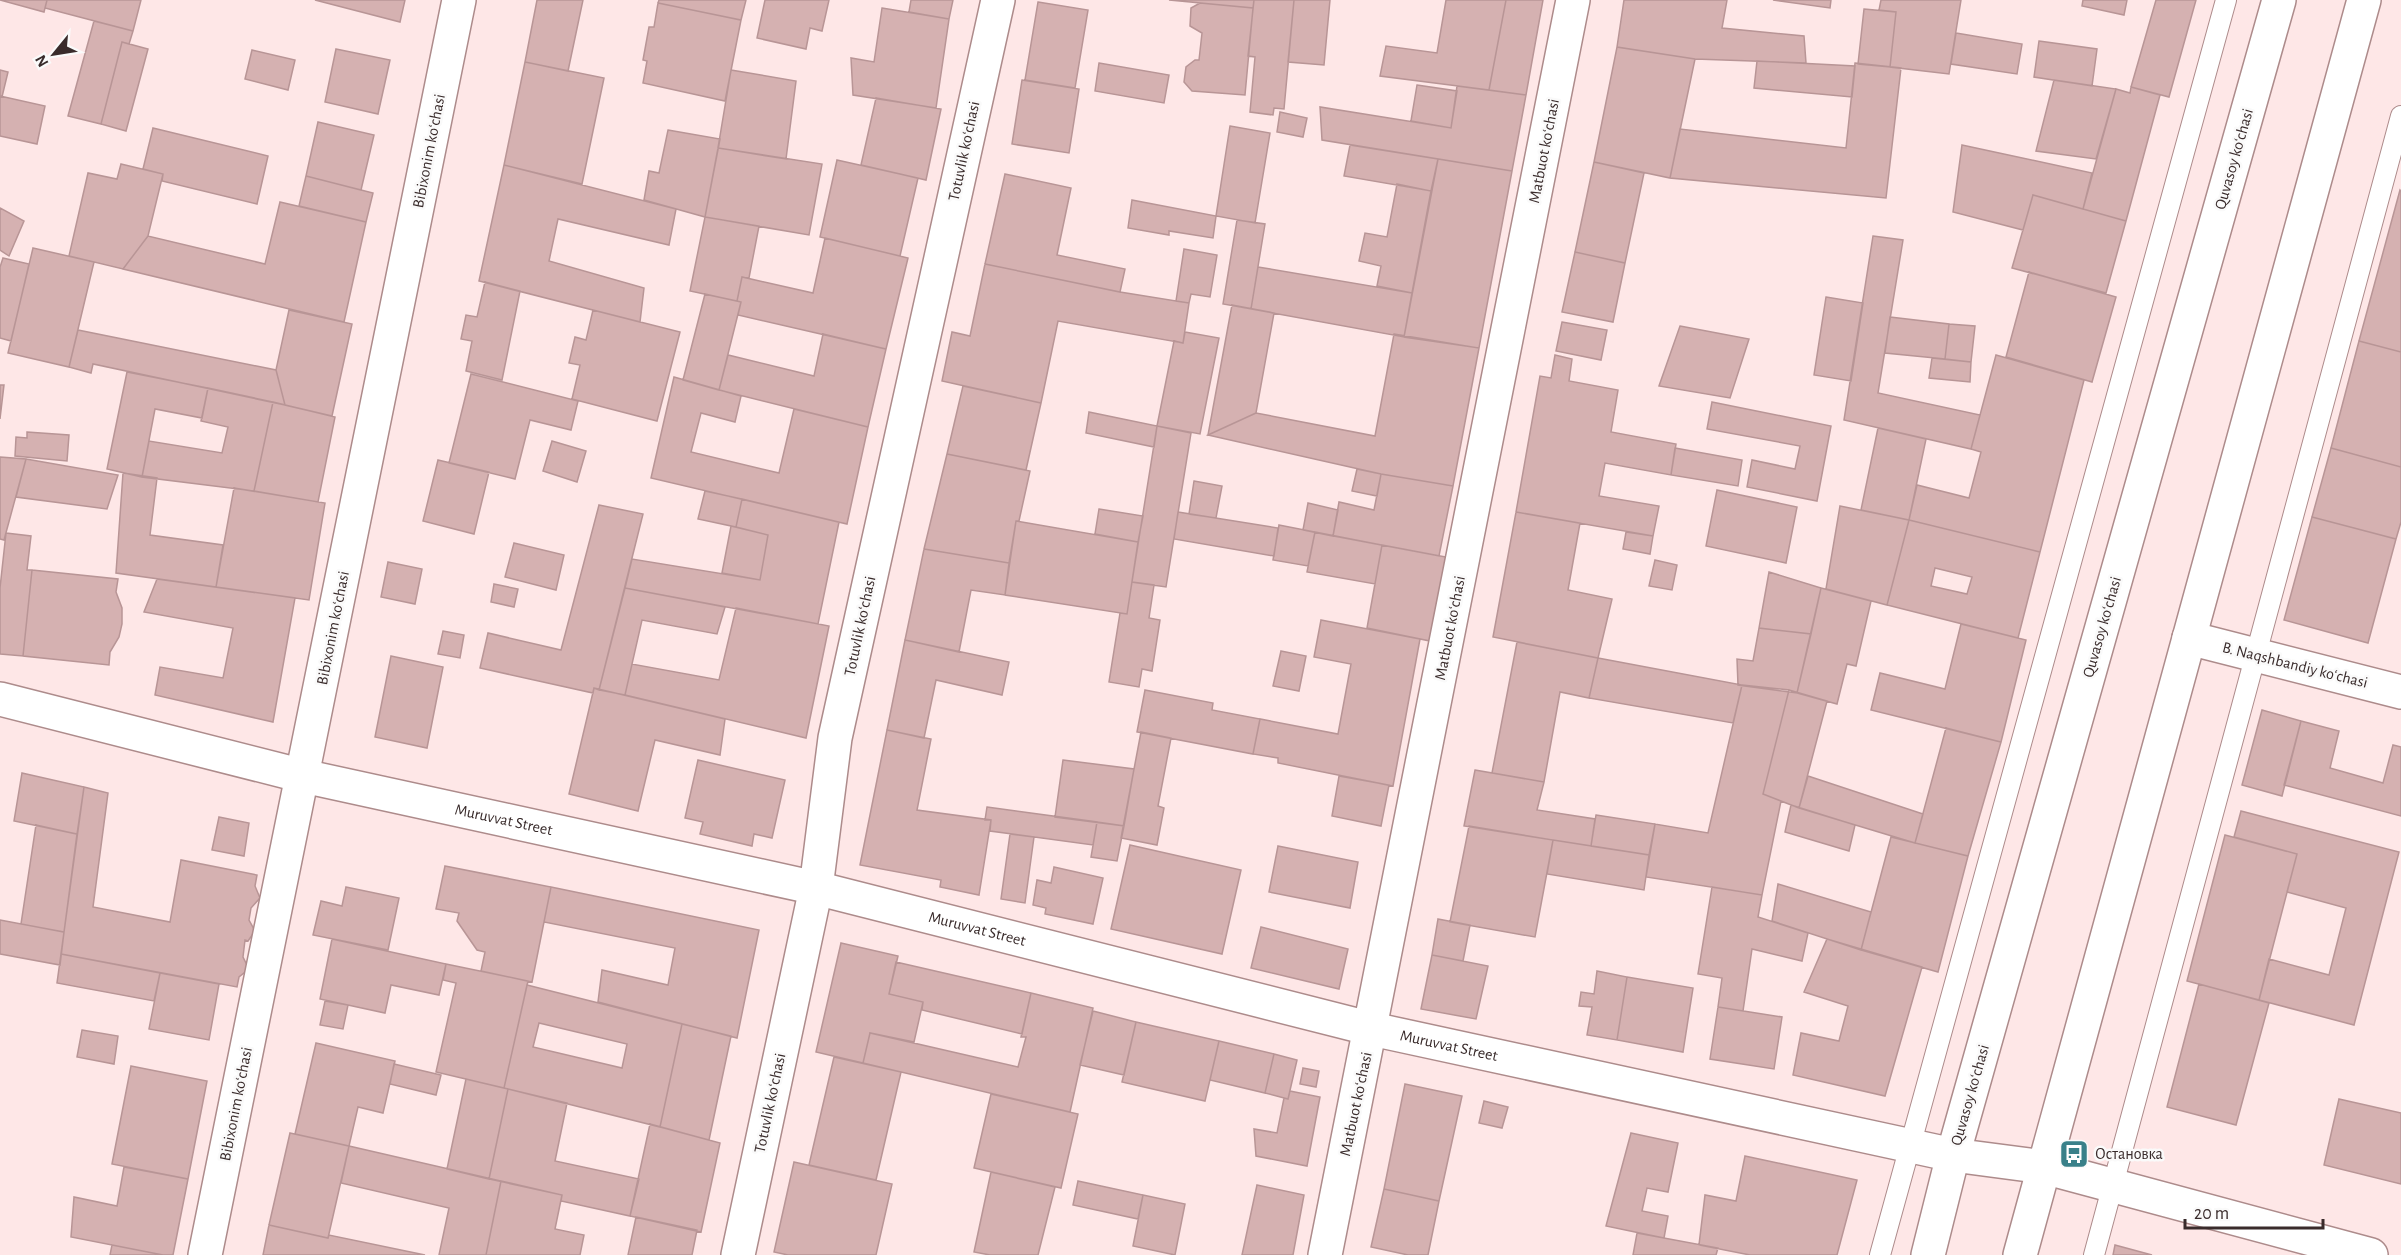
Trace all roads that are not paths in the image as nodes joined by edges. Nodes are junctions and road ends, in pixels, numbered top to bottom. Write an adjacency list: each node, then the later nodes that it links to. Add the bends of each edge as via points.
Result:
1 (459, 0): 12 (street, Bibixonim koʻchasi)
2 (998, 0): 13 (street, Totuvlik koʻchasi, via 835,738)
3 (1574, 0): 14 (street, Matbuot koʻchasi)
4 (2226, 0): 15 (lane)
5 (2279, 0): 16 (street, Quvasoy koʻchasi)
6 (2364, 0): 8 (street)
7 (2401, 116): 9 (lane)
8 (2189, 638): 9 (street, B. Naqshbandiy koʻchasi); 17 (street)
9 (2257, 656): 10 (street, B. Naqshbandiy koʻchasi); 18 (lane)
10 (2401, 692)
11 (0, 699): 12 (street, Muruvvat Street)
12 (303, 776): 13 (street, Muruvvat Street); 19 (street, Bibixonim koʻchasi)
13 (816, 888): 14 (street, Muruvvat Street); 20 (street, Totuvlik koʻchasi)
14 (1372, 1029): 15 (street, Muruvvat Street); 21 (street, Matbuot koʻchasi)
15 (1910, 1144): 16 (street, Muruvvat Street); 22 (lane)
16 (1953, 1155): 17 (street, Muruvvat Street); 23 (street, Quvasoy koʻchasi)
17 (2044, 1167): 18 (street, Muruvvat Street); 24 (street)
18 (2113, 1185): 25 (lane); 26 (street, Muruvvat Street)
19 (206, 1255)
20 (738, 1255)
21 (1325, 1255)
22 (1880, 1255)
23 (1928, 1255)
24 (2020, 1255)
25 (2094, 1255)
26 (2372, 1255)

